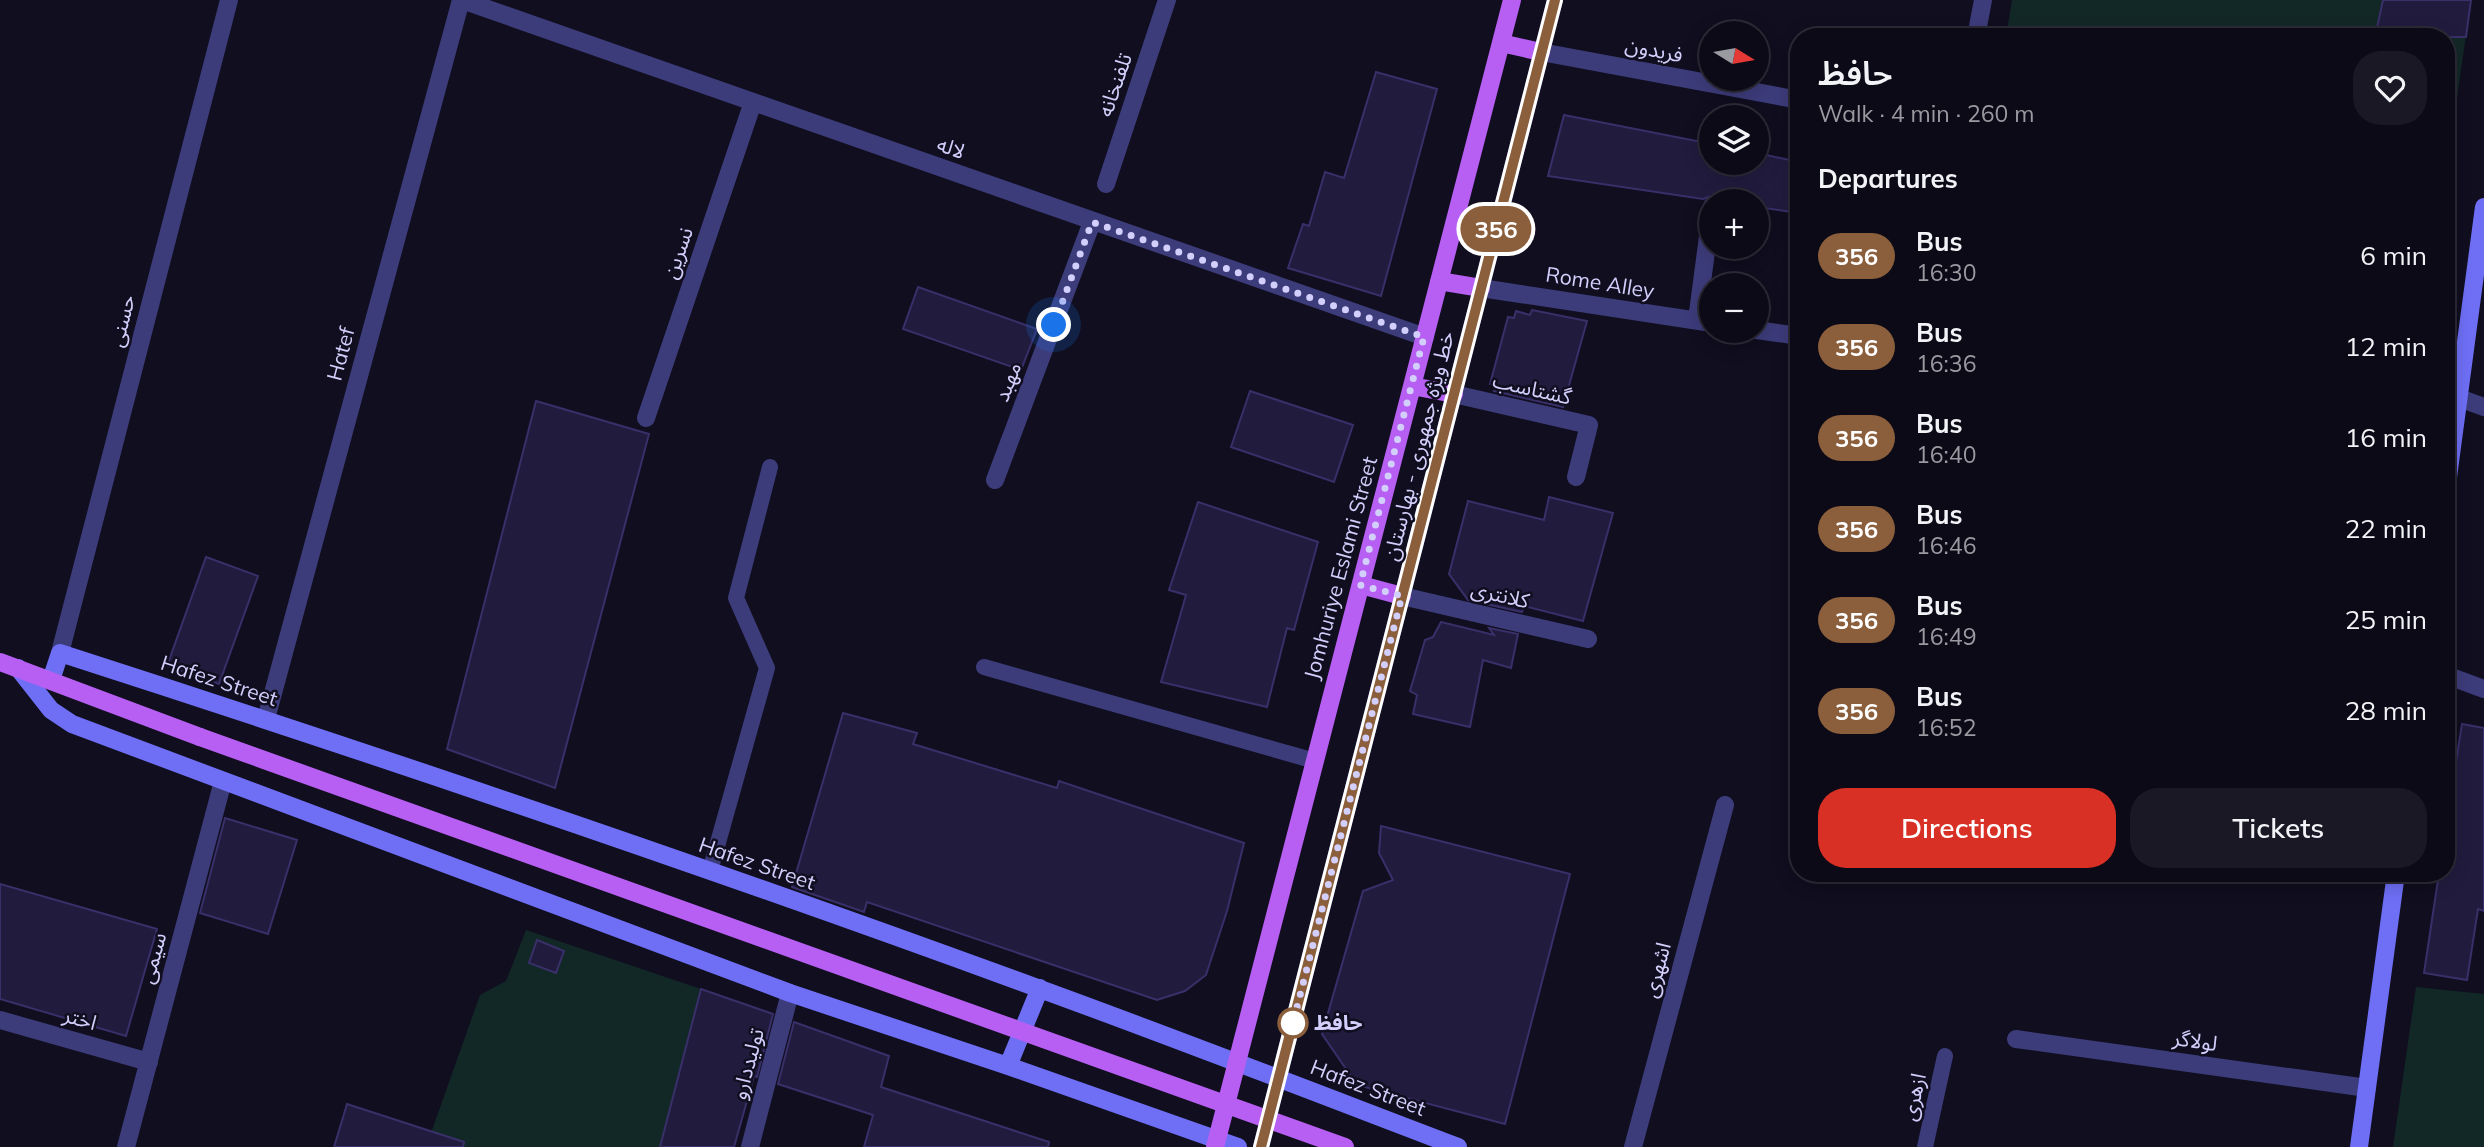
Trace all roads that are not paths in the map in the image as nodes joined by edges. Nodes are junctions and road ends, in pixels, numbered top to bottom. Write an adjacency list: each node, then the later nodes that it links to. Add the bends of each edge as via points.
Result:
1 (229, 0): 33 (street, حسنی)
2 (461, 0): 11 (street, لاله); 40 (street, Hatef)
3 (1167, 0): 12 (street, تلفنخانه)
4 (1511, 0): 8 (main road, Jomhuriye Eslami Street)
5 (1555, 0): 9 (lane, خط ویژه جمهوری - بهارستان)
6 (1983, 0): 7 (street)
7 (1978, 28)
8 (1501, 43): 9 (main road); 15 (main road, Jomhuriye Eslami Street)
9 (1542, 52): 10 (street, فریدون); 16 (lane, خط ویژه جمهوری - بهارستان)
10 (1790, 98)
11 (753, 102): 14 (street, لاله); 26 (street, نسرین)
12 (1106, 184)
13 (2484, 207): 23 (main road)
14 (1092, 222): 20 (street, لاله); 29 (street, مهبد)
15 (1439, 281): 16 (main road); 20 (main road, Jomhuriye Eslami Street)
16 (1481, 288): 17 (street, Rome Alley); 22 (lane, خط ویژه جمهوری - بهارستان)
17 (1699, 321)
18 (1769, 332): 19 (street)
19 (1790, 335)
20 (1424, 337): 21 (main road, Jomhuriye Eslami Street)
21 (1412, 386): 22 (main road); 30 (main road, Jomhuriye Eslami Street)
22 (1454, 394): 28 (street, گشتاسب, via 1589,425); 31 (lane, خط ویژه جمهوری - بهارستان)
23 (2459, 398): 24 (street); 25 (main road)
24 (2484, 407)
25 (2455, 415)
26 (646, 418)
27 (770, 467): 44 (lane, via 736,598 767,668)
28 (1576, 477)
29 (995, 480)
30 (1360, 585): 31 (main road); 41 (main road, Jomhuriye Eslami Street)
31 (1402, 596): 32 (street, کلانتری); 54 (lane, خط ویژه جمهوری - بهارستان)
32 (1588, 639)
33 (60, 653): 38 (main road); 40 (main road, Hafez Street)
34 (0, 662): 35 (main road)
35 (18, 667): 38 (main road); 42 (main road, via 51,710 72,724)
36 (984, 667): 41 (lane)
37 (2455, 678): 39 (street)
38 (51, 680): 61 (main road, bridge)
39 (2484, 689)
40 (266, 719): 44 (main road, Hafez Street)
41 (1315, 761): 52 (main road, Jomhuriye Eslami Street)
42 (223, 781): 47 (main road); 51 (street, سیمی)
43 (1725, 805): 63 (street, اشهری)
44 (710, 871): 46 (main road, Hafez Street)
45 (2395, 882): 55 (main road)
46 (1040, 988): 52 (main road, Hafez Street); 53 (main road)
47 (790, 993): 53 (main road); 58 (street, تولیددارو)
48 (0, 1020): 51 (street, اختر)
49 (2016, 1039): 55 (street, لولاگر)
50 (1945, 1056): 64 (lane, ازهری)
51 (149, 1062): 57 (street, سیمی)
52 (1237, 1062): 54 (main road, Hafez Street); 56 (main road, Jomhuriye Eslami Street)
53 (1008, 1066): 56 (main road)
54 (1279, 1077): 60 (lane, خط ویژه جمهوری - بهارستان); 62 (main road, Hafez Street)
55 (2367, 1088): 65 (main road)
56 (1216, 1144): 59 (main road)
57 (126, 1147)
58 (750, 1147)
59 (1238, 1147)
60 (1261, 1147)
61 (1345, 1147)
62 (1458, 1147)
63 (1633, 1147)
64 (1924, 1147)
65 (2359, 1147)

